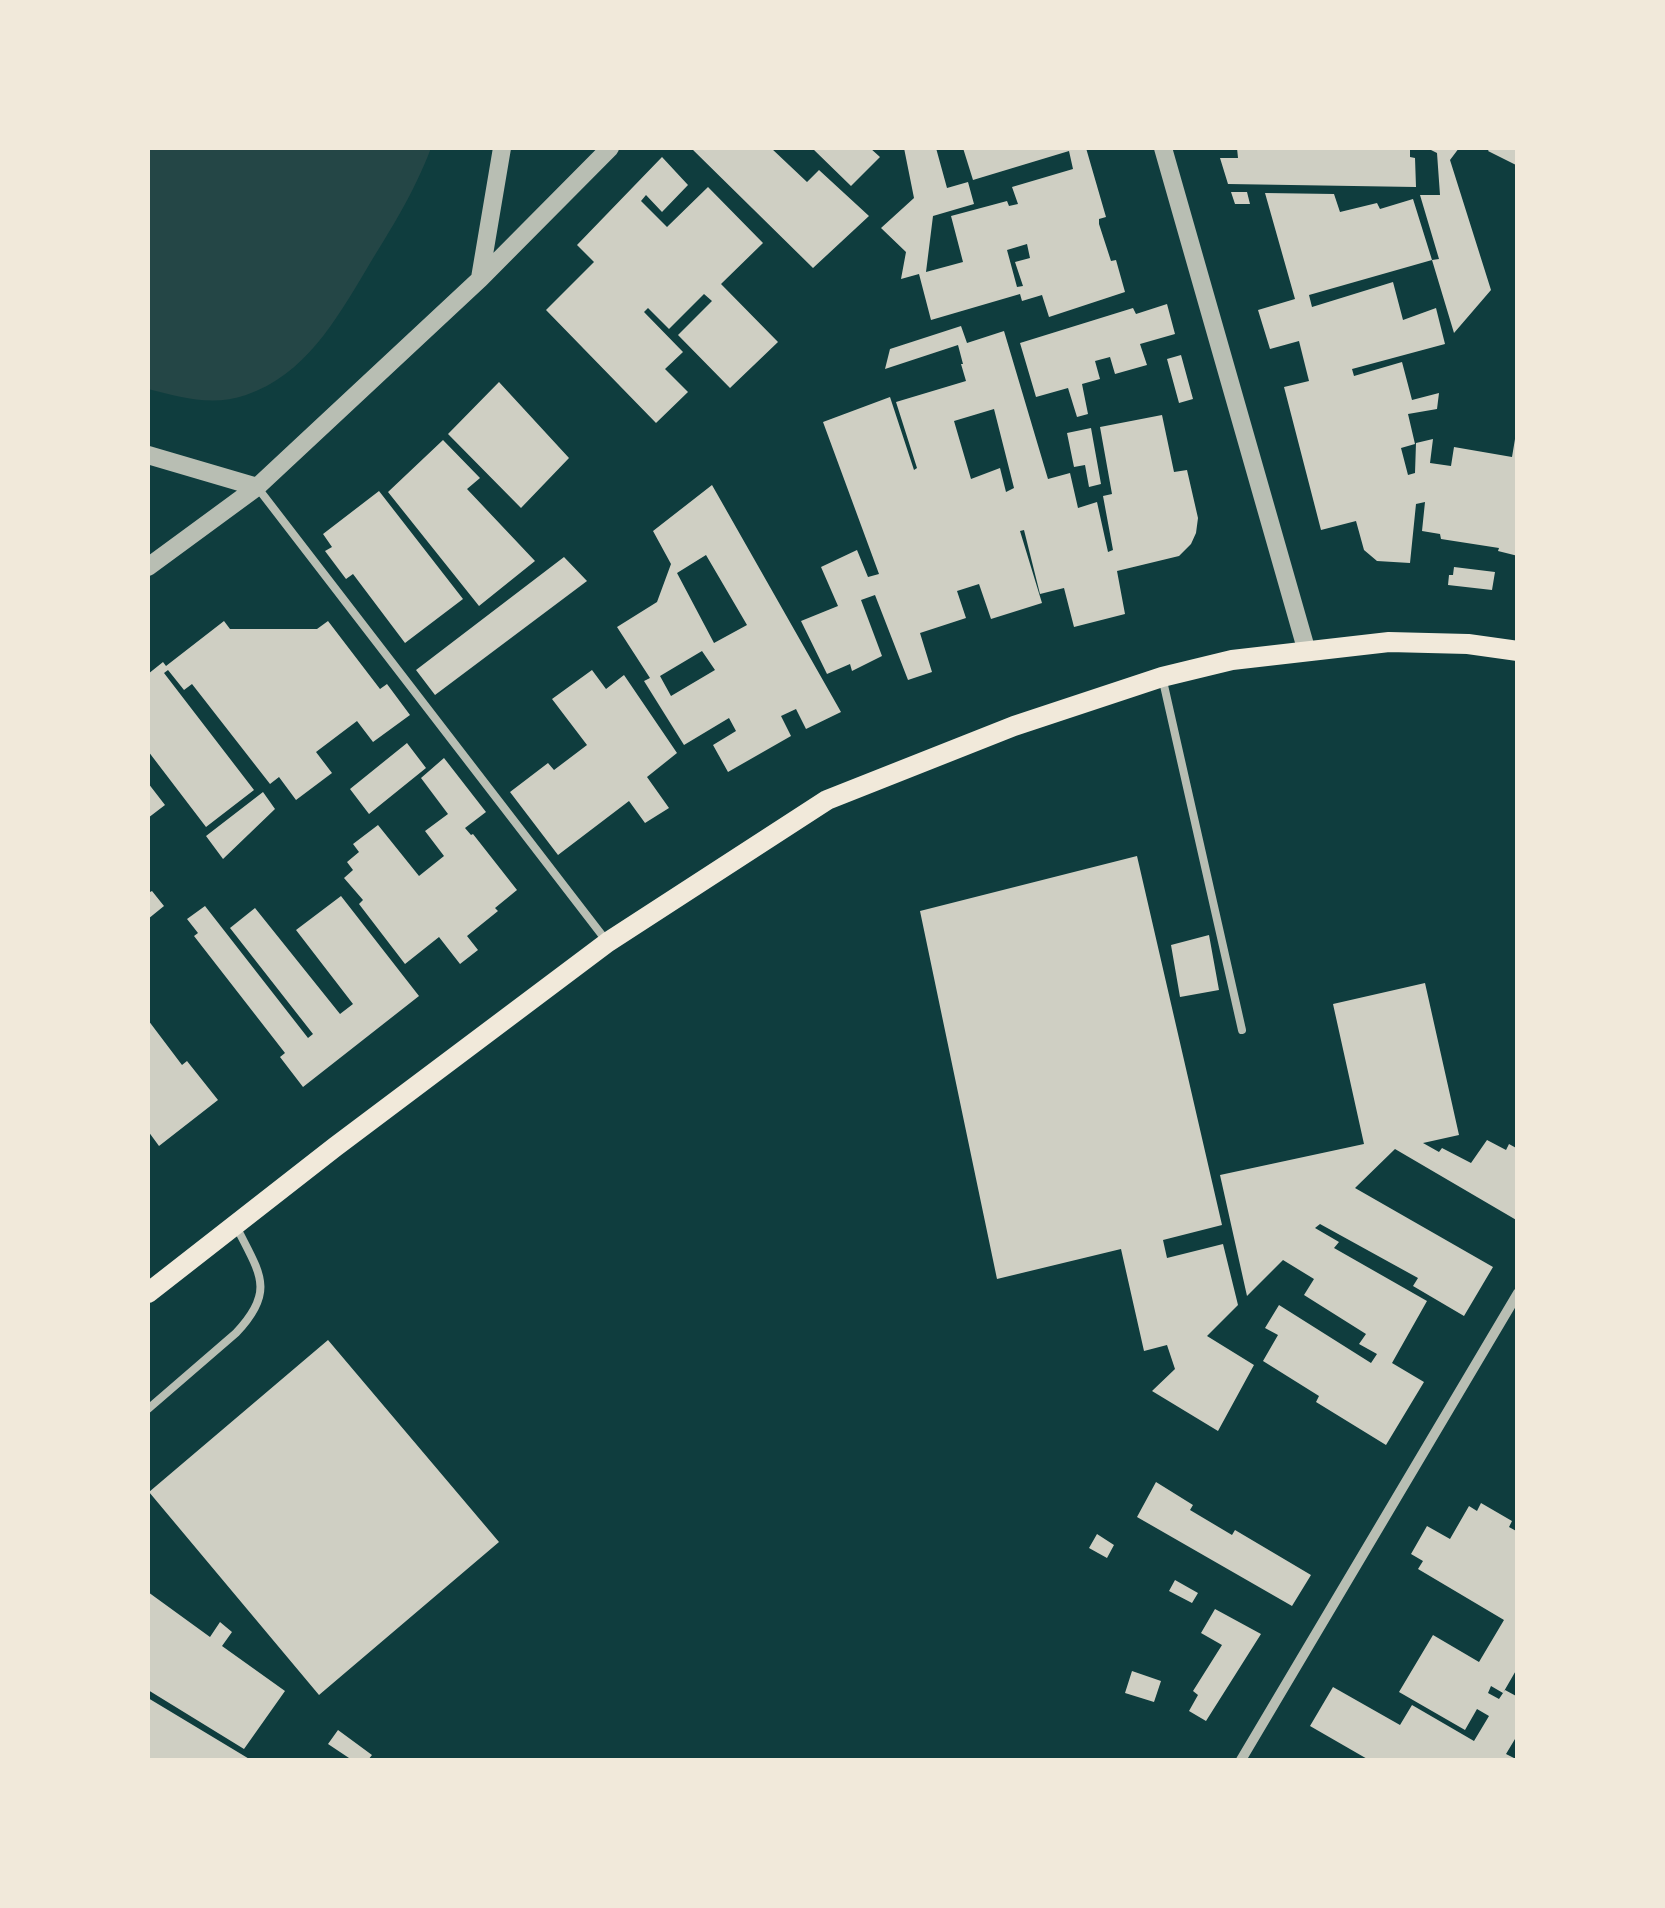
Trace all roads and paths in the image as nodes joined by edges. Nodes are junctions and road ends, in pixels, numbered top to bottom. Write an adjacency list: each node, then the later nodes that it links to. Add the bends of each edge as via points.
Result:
1 (502, 148): 4 (street)
2 (610, 148): 4 (street)
3 (1163, 148): 9 (street)
4 (480, 278): 6 (street)
5 (148, 455): 6 (street)
6 (257, 486): 7 (street); 11 (lane)
7 (148, 566)
8 (1518, 651): 9 (main road, via 1389,642)
9 (1307, 652): 10 (main road)
10 (1162, 677): 11 (main road, via 826,800); 12 (lane)
11 (608, 942): 13 (main road)
12 (1242, 1030)
13 (235, 1224): 15 (main road); 16 (lane, via 262,1282 260,1302 236,1334)
14 (1518, 1292): 17 (street)
15 (148, 1293)
16 (148, 1409)
17 (1241, 1760)

